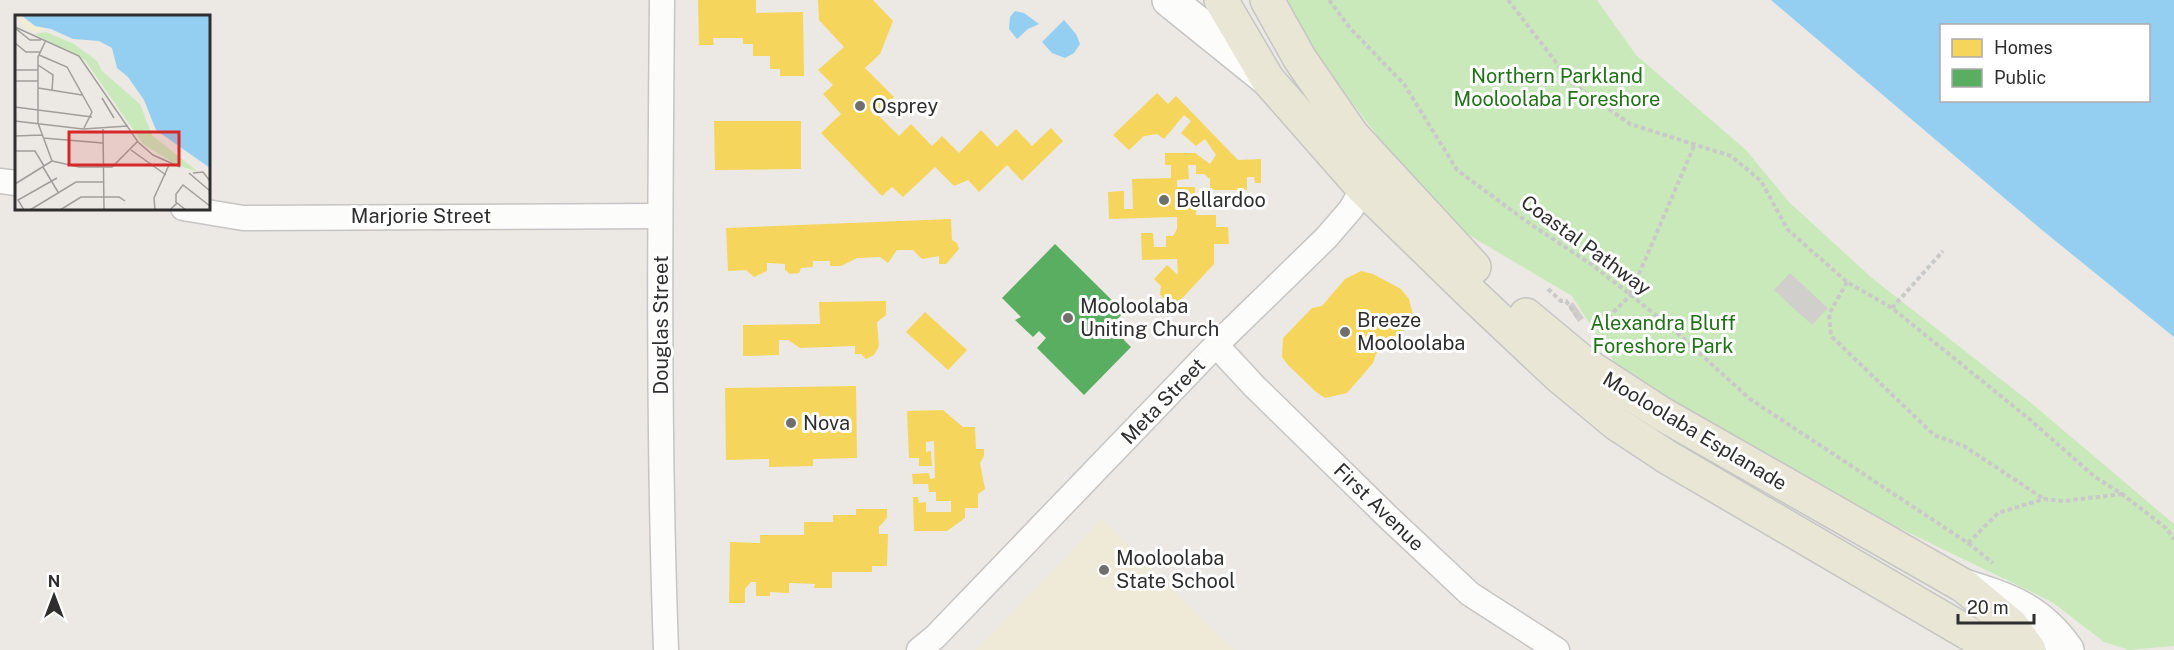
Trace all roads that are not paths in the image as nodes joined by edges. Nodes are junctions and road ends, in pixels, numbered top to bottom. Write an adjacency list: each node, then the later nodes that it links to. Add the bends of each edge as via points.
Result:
1 (662, 0): 11 (street, Douglas Street)
2 (1169, 0): 5 (main road)
3 (1221, 0): 5 (main road, Mooloolaba Esplanade)
4 (1267, 0): 6 (main road, Mooloolaba Esplanade, via 1300,58)
5 (1269, 80): 9 (main road, Mooloolaba Esplanade)
6 (1353, 136): 9 (street, via 1366,171); 13 (main road, Mooloolaba Esplanade, via 1480,274 1585,364 1662,414)
7 (0, 181): 8 (street)
8 (15, 183)
9 (1363, 188): 12 (street, Meta Street, via 1326,238); 14 (main road, Mooloolaba Esplanade, via 1542,360 1617,424 1667,458)
10 (195, 210): 11 (street, Marjorie Street, via 243,218)
11 (660, 216): 15 (street, Douglas Street)
12 (1216, 345): 16 (street, Meta Street); 17 (street, First Avenue, via 1470,594)
13 (1964, 586): 18 (main road, via 2011,626); 19 (main road, Mooloolaba Esplanade, via 2017,604 2052,630)
14 (1987, 646)
15 (666, 650)
16 (919, 650)
17 (1557, 650)
18 (2029, 650)
19 (2067, 650)

